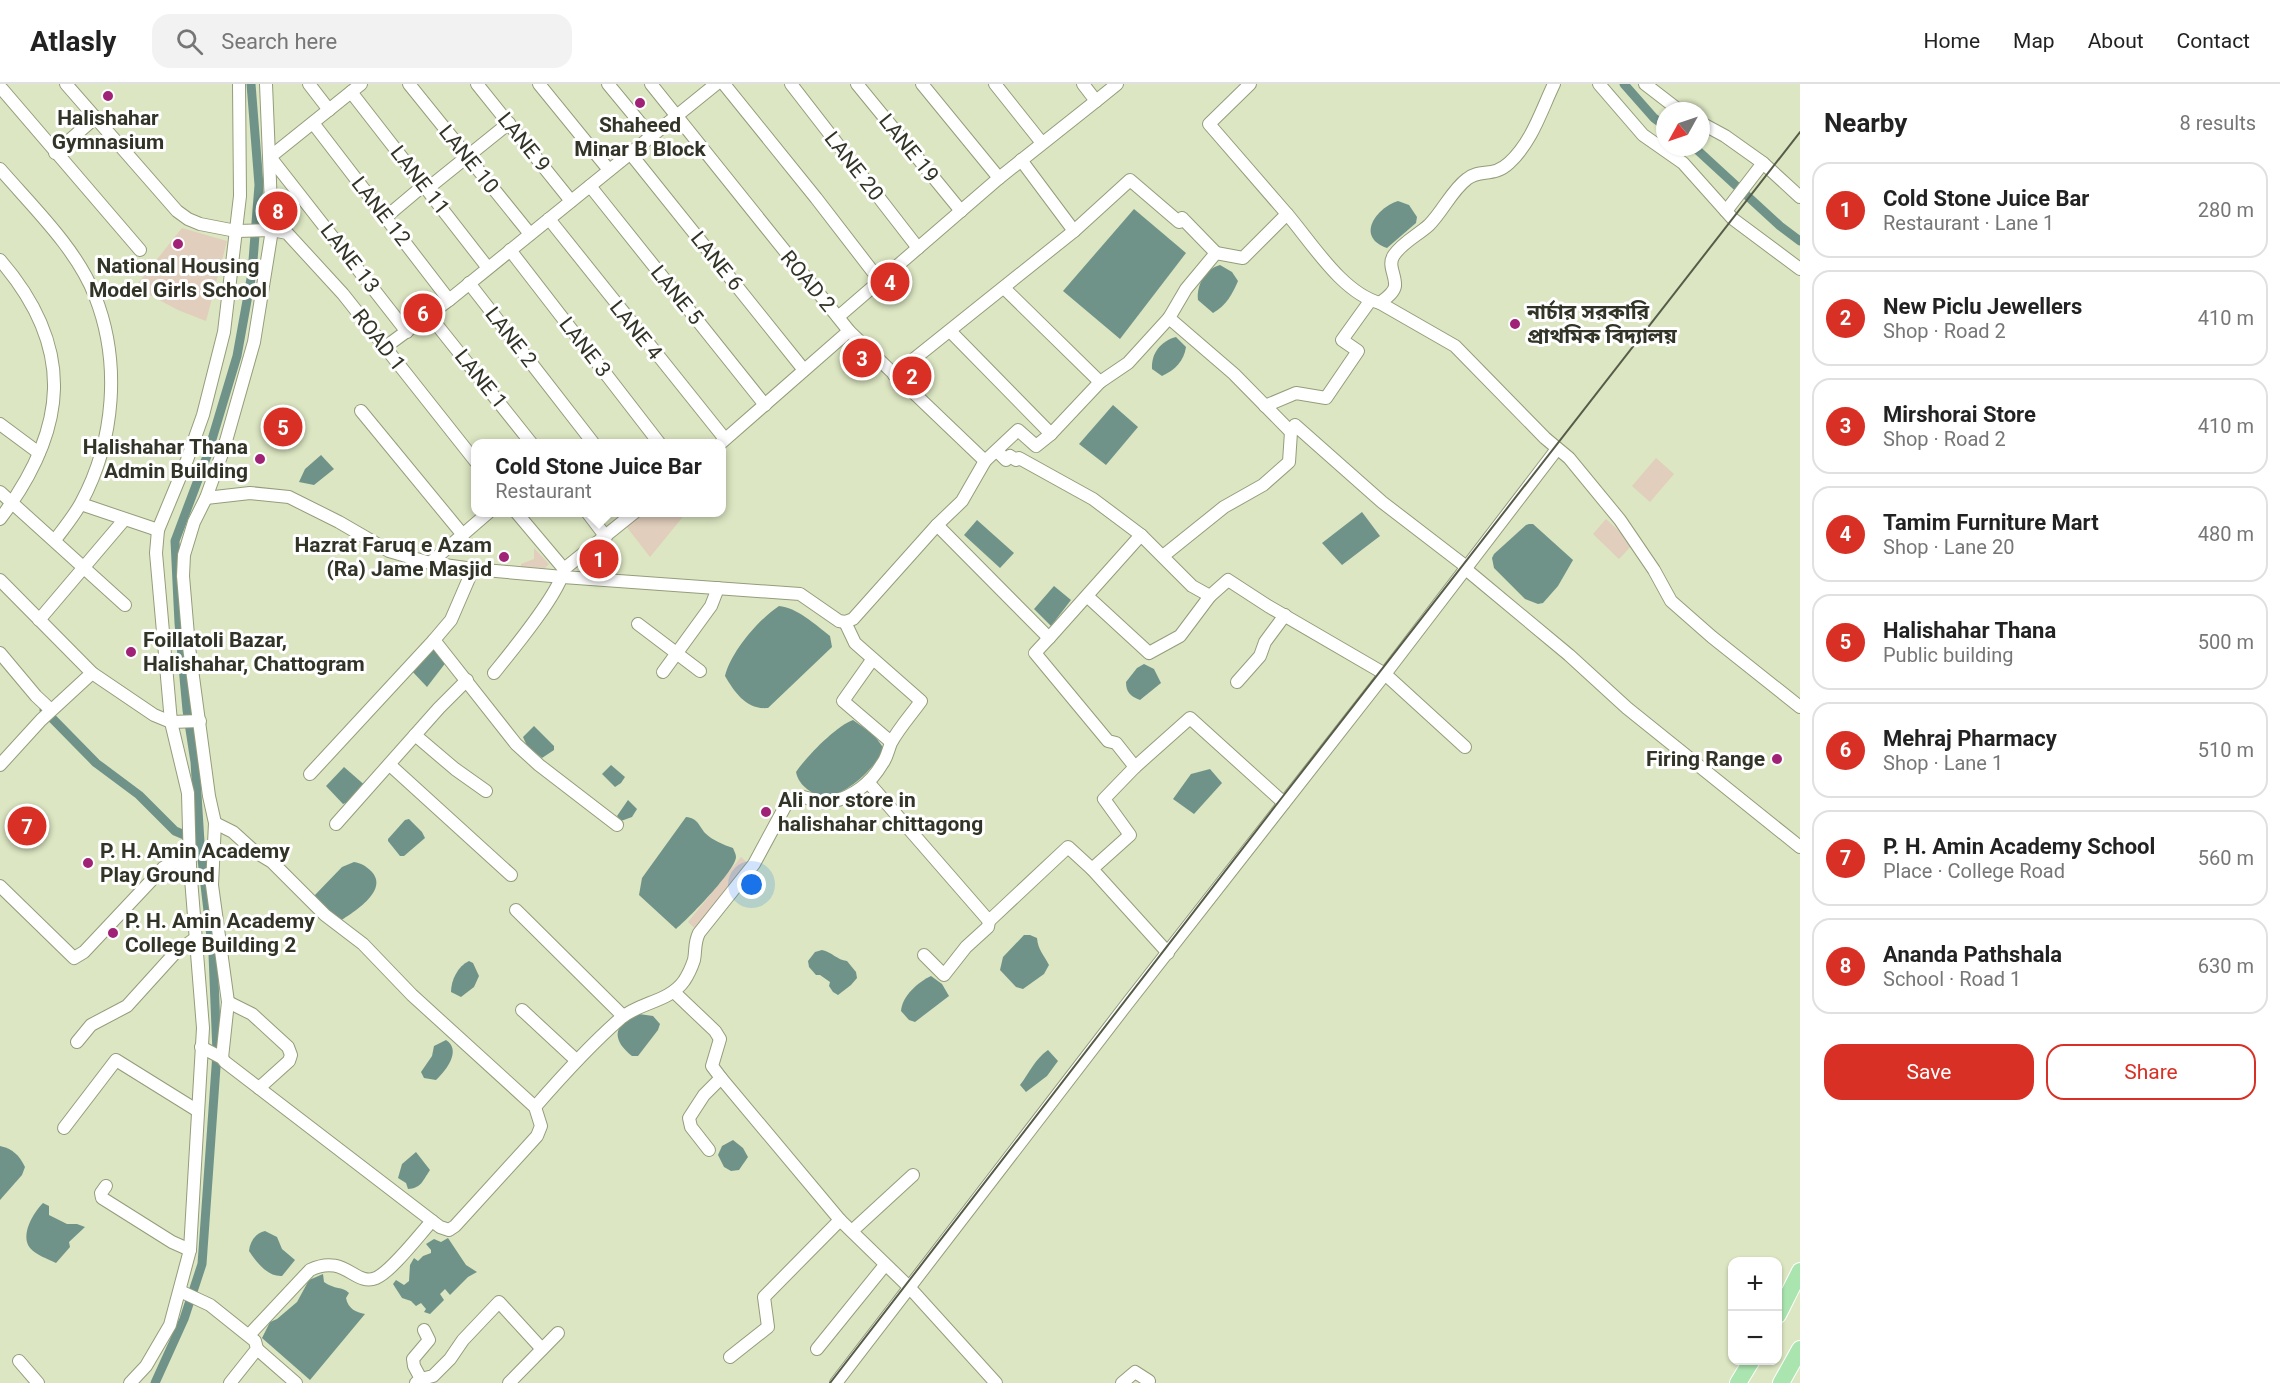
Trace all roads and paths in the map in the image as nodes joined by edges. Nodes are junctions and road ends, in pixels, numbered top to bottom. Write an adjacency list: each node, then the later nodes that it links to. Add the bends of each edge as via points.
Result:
1 (66, 84): 28 (street)
2 (239, 84): 52 (street, via 240,196)
3 (266, 84): 36 (street)
4 (309, 84): 26 (street)
5 (409, 84): 37 (street, LANE 10)
6 (477, 84): 30 (street, LANE 9)
7 (539, 84): 41 (street)
8 (608, 84): 32 (street)
9 (651, 84): 27 (street, ROAD 2)
10 (716, 84): 27 (street)
11 (724, 84): 63 (street)
12 (790, 84): 56 (street, LANE 20)
13 (858, 84): 47 (street, LANE 19)
14 (922, 84): 42 (street)
15 (995, 84): 33 (street)
16 (1083, 84): 24 (street)
17 (1117, 84): 24 (street)
18 (1250, 84): 49 (street, via 1209,124)
19 (1554, 84): 67 (street, via 1521,150 1497,172 1466,179 1434,219 1392,257 1395,285 1391,293)
20 (1599, 84): 48 (street, via 1643,135 1683,163)
21 (1645, 84): 25 (street)
22 (3, 88): 34 (street)
23 (356, 88): 26 (street); 44 (street, LANE 11)
24 (1096, 101): 33 (street)
25 (1668, 102)
26 (329, 110): 29 (street)
27 (676, 116): 32 (street); 69 (street, ROAD 2)
28 (96, 117): 34 (street); 52 (street, via 177,211 200,224)
29 (313, 123): 36 (street); 50 (street, LANE 12)
30 (509, 123): 37 (street); 46 (street, LANE 9)
31 (1710, 128): 39 (street)
32 (651, 136): 35 (street)
33 (1042, 143): 38 (street)
34 (55, 153): 57 (street)
35 (630, 153): 41 (street); 75 (street, LANE 6)
36 (270, 157): 53 (street); 72 (street, LANE 13)
37 (468, 157): 44 (street); 55 (street, LANE 10)
38 (1021, 160): 42 (street); 54 (street)
39 (1763, 163): 45 (street); 48 (street)
40 (0, 169): 97 (street, via 78,264 95,295 106,335 112,396 105,437)
41 (609, 170): 43 (street)
42 (999, 178): 47 (street)
43 (590, 186): 46 (street); 78 (street, LANE 5)
44 (426, 187): 50 (street); 61 (street, LANE 11)
45 (1800, 196)
46 (571, 201): 51 (street)
47 (961, 211): 56 (street)
48 (1726, 211): 62 (street)
49 (1287, 214): 59 (street, via 1243,258); 67 (street, via 1340,278)
50 (386, 217): 66 (street, LANE 12)
51 (549, 219): 55 (street); 87 (street, LANE 4)
52 (236, 231): 53 (street); 105 (street, via 224,332 202,415)
53 (271, 231): 74 (street, ROAD 1, via 288,234 343,294); 95 (street, via 254,342)
54 (1074, 231): 59 (street, via 1130,180 1179,222 1182,218); 65 (street)
55 (530, 234): 58 (street)
56 (918, 248): 63 (street)
57 (140, 250)
58 (510, 250): 61 (street); 86 (street, LANE 3)
59 (1216, 253): 70 (street, via 1186,289)
60 (0, 260): 91 (street, via 37,310 52,353 55,389)
61 (488, 268): 64 (street)
62 (1800, 269)
63 (880, 281): 69 (street)
64 (469, 283): 66 (street); 85 (street, LANE 2)
65 (1004, 288): 71 (street); 77 (street)
66 (449, 300): 68 (street)
67 (1375, 302): 79 (street, via 1342,340 1358,351 1326,398 1296,393); 89 (street, via 1455,346)
68 (429, 315): 72 (street); 84 (street, LANE 1)
69 (838, 317): 73 (street, ROAD 2)
70 (1169, 318): 77 (street, via 1128,363); 79 (street)
71 (950, 331): 76 (street); 83 (street)
72 (407, 332): 74 (street)
73 (849, 332): 75 (street); 76 (street, ROAD 2)
74 (383, 347): 92 (street, ROAD 1)
75 (804, 370): 78 (street)
76 (894, 375): 93 (street, ROAD 2)
77 (1100, 382): 83 (street)
78 (765, 405): 88 (street)
79 (1266, 406): 82 (street)
80 (360, 411): 106 (street)
81 (0, 424): 91 (street)
82 (1291, 432): 110 (street, via 1289,462); 113 (street, via 1295,425 1382,502)
83 (1051, 434): 90 (street, via 1036,446 1018,430)
84 (528, 439)
85 (590, 439)
86 (656, 439)
87 (720, 439)
88 (724, 439)
89 (1557, 449): 113 (street); 137 (street, via 1569,458 1620,520 1671,602)
90 (997, 451): 93 (street); 107 (street, via 1006,460 1010,456 1019,458 1093,499)
91 (39, 453): 96 (street)
92 (471, 456)
93 (985, 461): 104 (street, via 962,501)
94 (0, 492): 96 (street)
95 (206, 498): 111 (street, via 250,493 289,497 379,547); 139 (street, via 184,555 183,576)
96 (12, 503): 102 (street); 109 (street)
97 (81, 504): 103 (street); 109 (street)
98 (484, 517): 106 (street)
99 (519, 517): 115 (street)
100 (590, 517): 108 (street)
101 (630, 517): 108 (street)
102 (0, 519)
103 (124, 519): 105 (street); 112 (street)
104 (937, 525): 123 (street, via 853,619); 125 (street)
105 (158, 530): 140 (street, via 157,564)
106 (463, 534): 111 (street)
107 (1141, 535): 110 (street); 118 (street)
108 (606, 537): 115 (street)
109 (55, 540): 112 (street)
110 (1163, 556): 119 (street, via 1192,586)
111 (430, 563): 114 (street)
112 (84, 567): 120 (street); 122 (street)
113 (1466, 568): 134 (street); 154 (street, via 1627,708)
114 (473, 569): 115 (street); 126 (street, via 451,620)
115 (563, 573): 117 (street); 133 (street)
116 (0, 580): 122 (street)
117 (718, 588): 123 (street, via 800,594); 127 (street, via 711,606)
118 (1087, 596): 119 (street, via 1149,653 1180,636); 125 (street)
119 (1210, 596): 121 (street, via 1228,580)
120 (125, 605)
121 (1285, 615): 134 (street); 136 (street, via 1265,642 1260,656)
122 (39, 620): 132 (street)
123 (845, 622): 129 (street, via 855,643)
124 (638, 624): 127 (street)
125 (1049, 638): 146 (street, via 1035,653 1108,741 1116,743)
126 (434, 640): 135 (street); 147 (street)
127 (677, 652): 130 (street); 131 (street)
128 (0, 653): 138 (street)
129 (872, 660): 142 (street, via 843,700); 142 (street, via 921,701)
130 (700, 671)
131 (663, 672)
132 (92, 673): 138 (street); 140 (street, via 154,715)
133 (494, 673)
134 (1385, 674): 143 (street); 150 (street)
135 (467, 680): 141 (street); 153 (street, via 516,744)
136 (1237, 682)
137 (1800, 707)
138 (48, 713): 144 (street)
139 (198, 721): 140 (street); 151 (street)
140 (174, 722): 155 (street, via 188,793)
141 (415, 735): 145 (street); 149 (street)
142 (891, 742): 148 (street, via 883,763)
143 (1465, 747)
144 (0, 765)
145 (390, 765): 152 (street); 157 (street)
146 (1136, 767): 150 (street, via 1190,718); 156 (street, via 1104,799 1130,835)
147 (310, 774)
148 (868, 782): 160 (street); 164 (street, via 847,797 828,803 805,796 794,796 788,801 754,864 699,933 694,961)
149 (486, 791)
150 (1284, 803): 162 (street)
151 (215, 823): 165 (street, via 212,885); 174 (street, via 272,862)
152 (336, 824)
153 (617, 825)
154 (1800, 847)
155 (190, 866): 158 (street, via 173,862 164,868 74,958); 161 (street)
156 (1092, 869): 160 (street, via 1068,847); 162 (street)
157 (511, 875)
158 (0, 886)
159 (516, 910): 167 (street)
160 (989, 921): 163 (street, via 988,927 944,975)
161 (196, 938): 168 (street, via 175,953 127,1006 91,1025); 169 (street)
162 (1168, 953): 186 (street)
163 (924, 955)
164 (674, 992): 167 (street); 172 (street, via 720,1039 712,1066)
165 (228, 1002): 170 (street); 173 (street, via 252,1014 288,1047 291,1055)
166 (522, 1010): 171 (street)
167 (623, 1016): 171 (street)
168 (77, 1042)
169 (202, 1047): 170 (street); 175 (street)
170 (220, 1057): 173 (street)
171 (576, 1060): 174 (street)
172 (721, 1078): 177 (street, via 689,1118 691,1127); 180 (street)
173 (259, 1088): 181 (street)
174 (535, 1107): 181 (street, via 541,1126 515,1161 455,1226 449,1230)
175 (198, 1111): 176 (street, via 116,1060); 183 (street)
176 (64, 1128)
177 (709, 1150)
178 (913, 1175): 182 (street)
179 (106, 1186): 183 (street, via 102,1198)
180 (840, 1220): 182 (street); 196 (street, via 764,1297 768,1327)
181 (432, 1221): 191 (street, via 374,1279 364,1280 335,1265 322,1264 310,1270)
182 (852, 1231): 184 (street)
183 (190, 1250): 187 (street)
184 (885, 1265): 186 (street); 192 (street)
185 (1800, 1271): 188 (highway)
186 (909, 1287): 206 (street); 207 (street)
187 (180, 1291): 191 (street, via 203,1302); 202 (street, via 170,1325 156,1351)
188 (1780, 1311)
189 (424, 1330): 199 (street, via 429,1340 413,1359)
190 (558, 1333): 194 (street)
191 (249, 1335): 193 (street)
192 (817, 1348)
193 (256, 1349): 203 (street); 204 (street)
194 (542, 1349): 199 (street, via 499,1302 433,1376); 205 (street)
195 (1800, 1349): 210 (highway)
196 (730, 1358)
197 (19, 1362): 201 (street)
198 (1749, 1365): 209 (highway)
199 (418, 1381)
200 (1149, 1381): 208 (street, via 1135,1372)
201 (38, 1383)
202 (130, 1383)
203 (231, 1383)
204 (296, 1383)
205 (509, 1383)
206 (836, 1383)
207 (996, 1383)
208 (1122, 1383)
209 (1737, 1383)
210 (1781, 1383)

